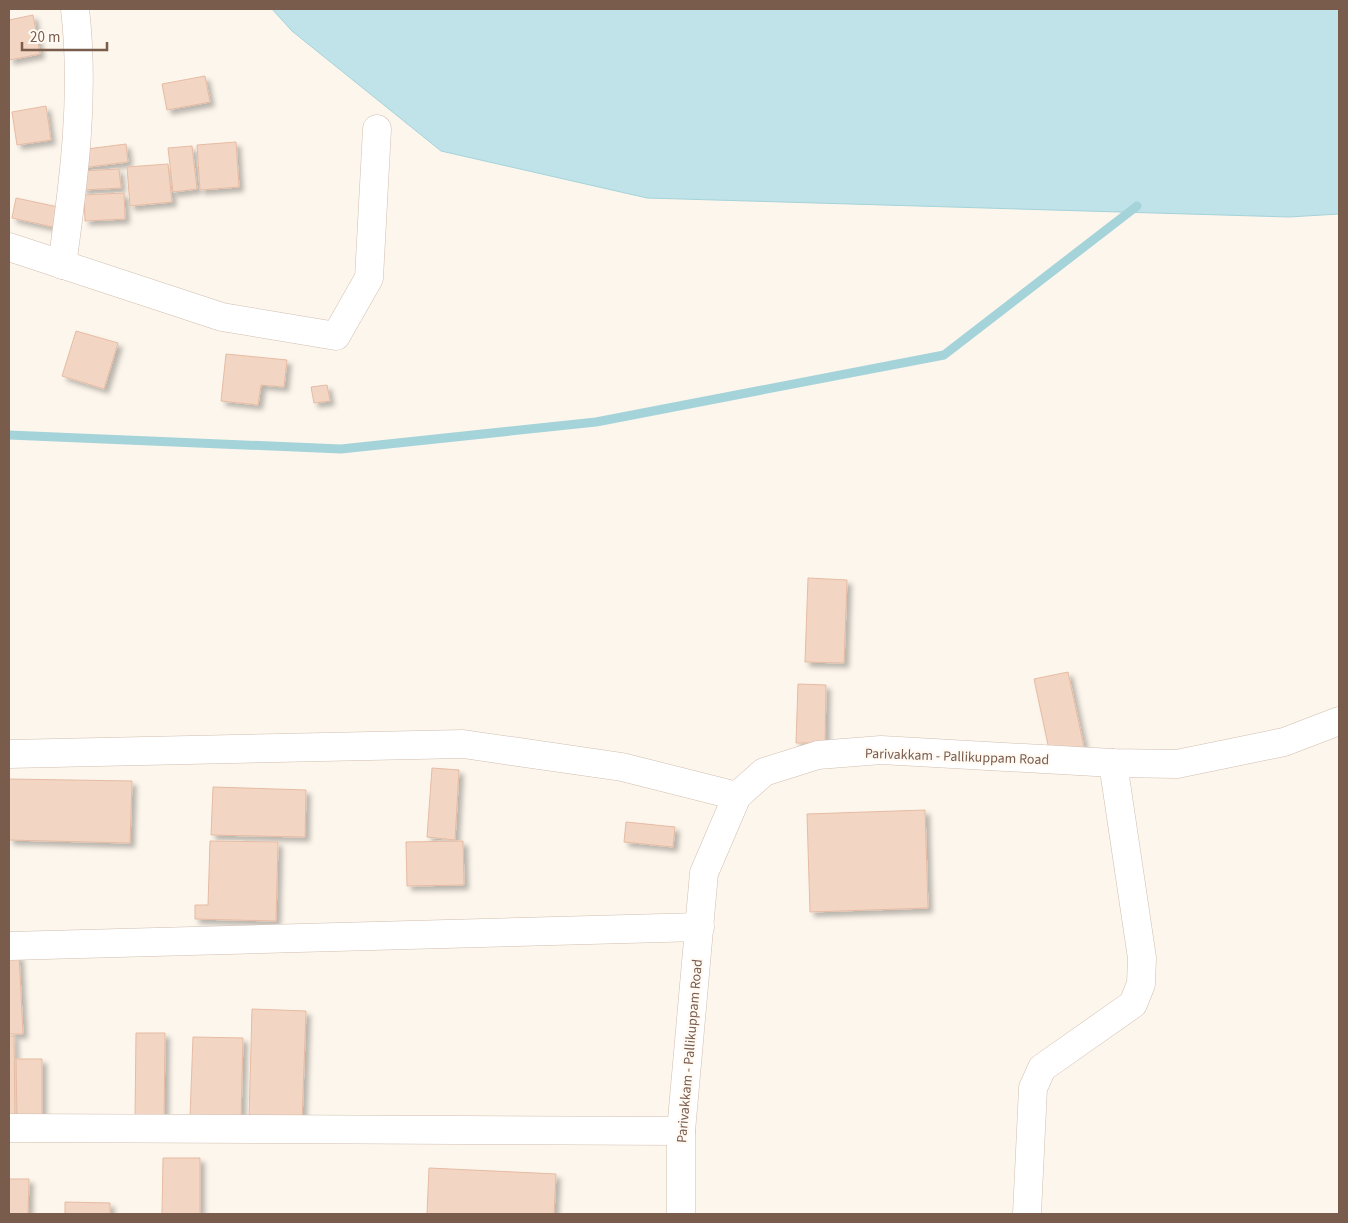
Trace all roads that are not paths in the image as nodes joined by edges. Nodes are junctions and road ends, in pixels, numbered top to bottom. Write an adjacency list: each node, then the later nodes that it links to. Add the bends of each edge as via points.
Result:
1 (75, 9): 4 (street, via 80,111 75,178)
2 (377, 129): 4 (street, via 369,278 336,336 222,317)
3 (9, 247): 4 (street)
4 (62, 265)
5 (1339, 721): 7 (street, Parivakkam - Pallikuppam Road, via 1284,742 1177,764)
6 (9, 754): 8 (street, via 463,744 622,767)
7 (1112, 763): 8 (street, Parivakkam - Pallikuppam Road, via 881,750 818,755 764,772); 14 (street, via 1142,958 1141,984 1133,1004 1042,1068 1033,1088)
8 (737, 796): 9 (street, Parivakkam - Pallikuppam Road, via 704,873)
9 (700, 927): 10 (street); 12 (street, Parivakkam - Pallikuppam Road)
10 (9, 946)
11 (9, 1128): 12 (street)
12 (681, 1131): 13 (street, Parivakkam - Pallikuppam Road)
13 (681, 1214)
14 (1027, 1214)

